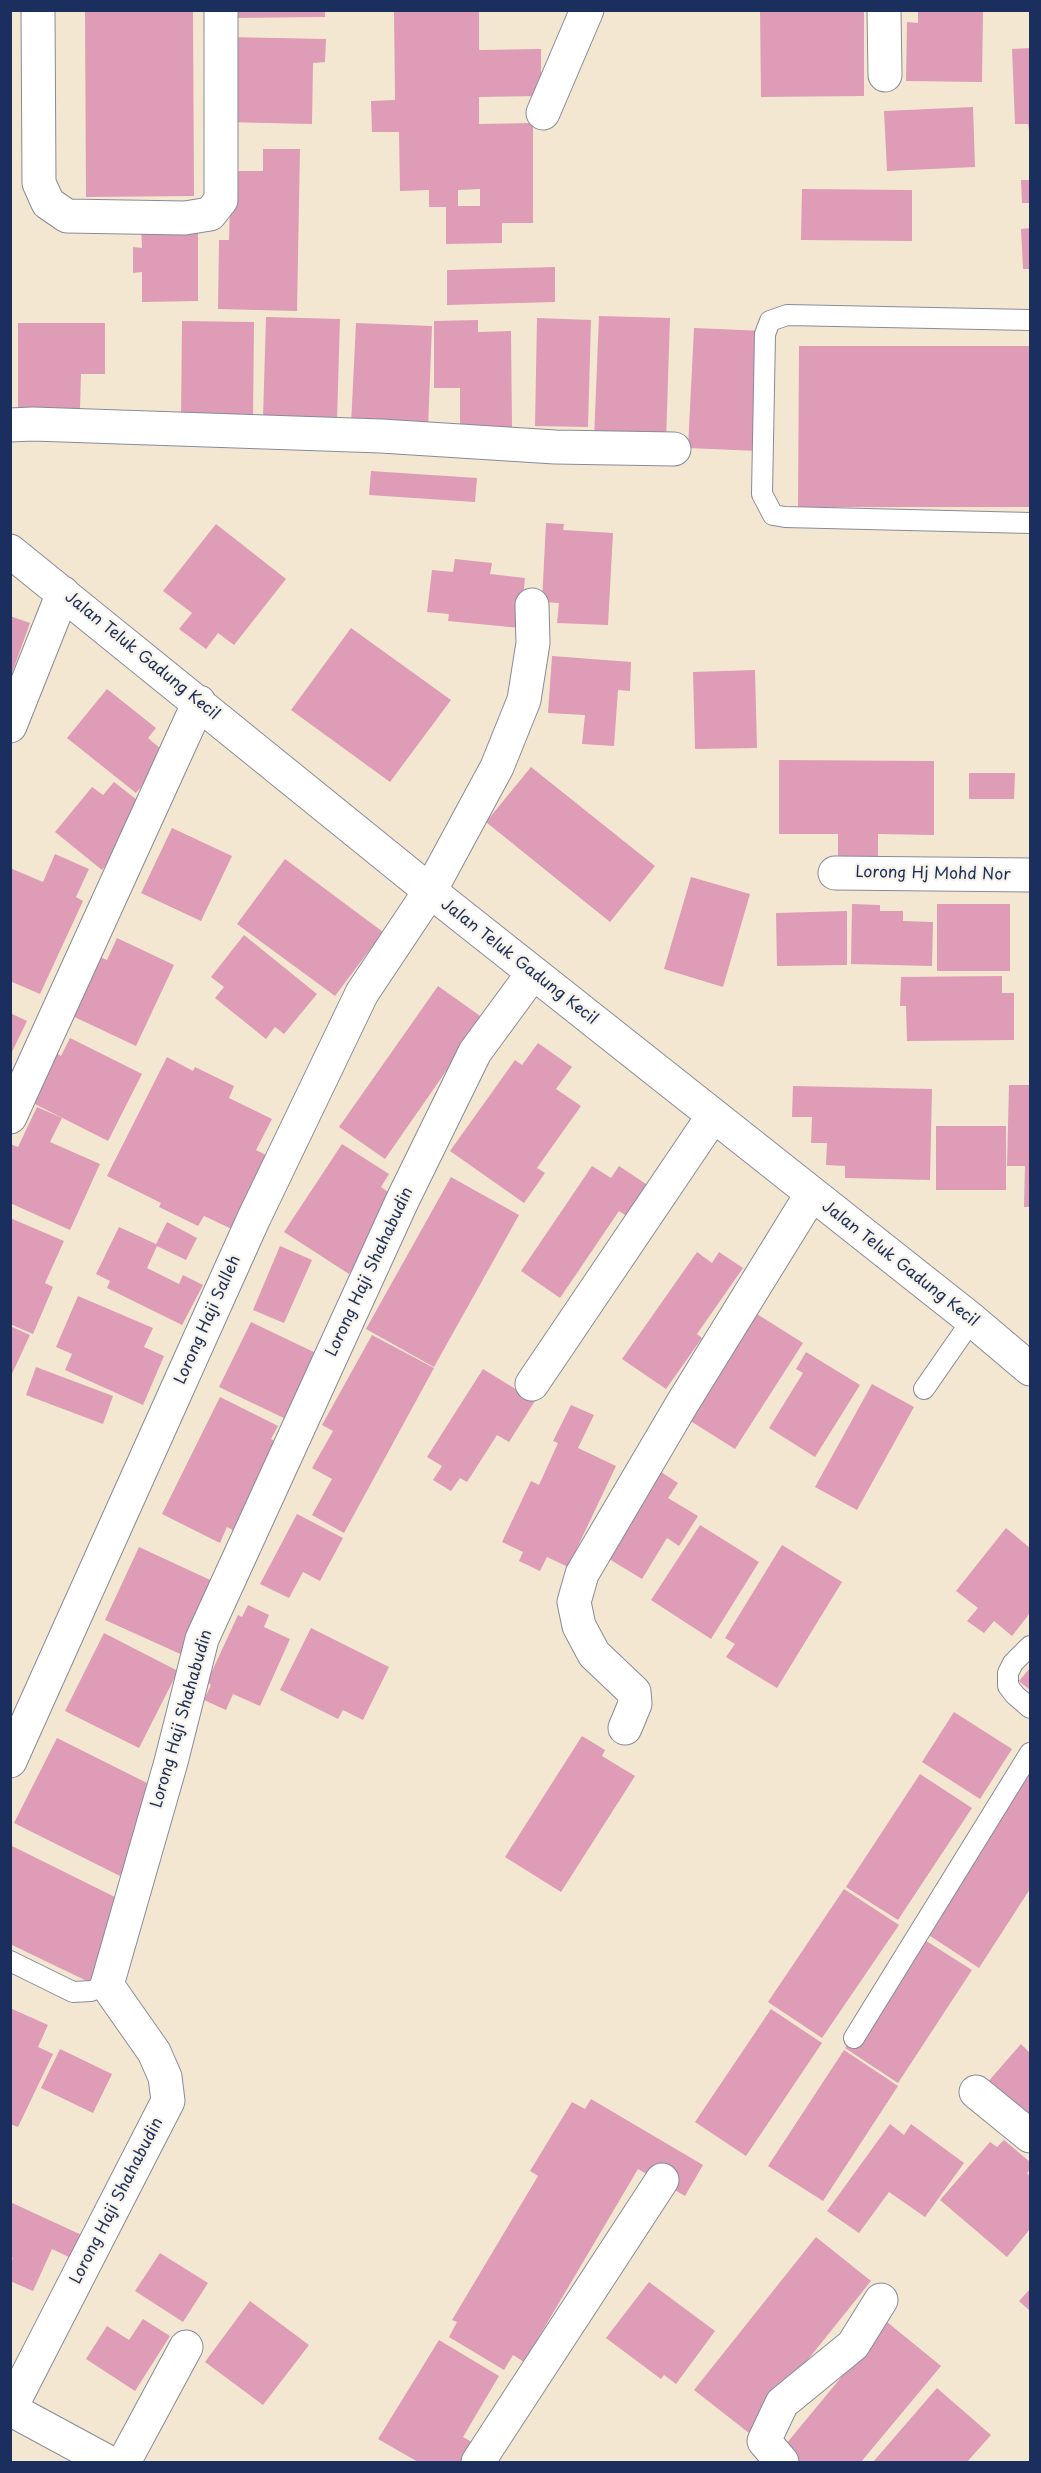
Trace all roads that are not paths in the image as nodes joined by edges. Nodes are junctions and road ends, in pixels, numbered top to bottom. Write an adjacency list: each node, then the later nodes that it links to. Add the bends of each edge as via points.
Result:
1 (38, 10): 2 (street, via 39,183 48,203 67,216 185,218 210,214 221,200)
2 (221, 10)
3 (587, 10): 6 (street)
4 (884, 10): 5 (street)
5 (885, 75)
6 (543, 113)
7 (1030, 320): 10 (lane, via 787,315 770,321 765,334 762,494 773,515 785,517)
8 (10, 425): 9 (street)
9 (674, 449)
10 (1030, 523)
11 (10, 551): 12 (street, Jalan Teluk Gadung Kecil)
12 (63, 593): 14 (street, Jalan Teluk Gadung Kecil); 15 (street)
13 (532, 605): 18 (street, Lorong Haji Salleh, via 533,643 524,700 497,767)
14 (199, 702): 18 (street, Jalan Teluk Gadung Kecil); 21 (street)
15 (10, 726)
16 (835, 873): 17 (street, Lorong Hj Mohd Nor)
17 (1030, 875)
18 (430, 891): 19 (street, Jalan Teluk Gadung Kecil); 31 (street, Lorong Haji Salleh, via 363,993 262,1199)
19 (533, 973): 20 (street, Jalan Teluk Gadung Kecil); 33 (street, Lorong Haji Shahabudin, via 470,1063 403,1199 202,1639)
20 (713, 1116): 22 (street, Jalan Teluk Gadung Kecil); 25 (street)
21 (10, 1117)
22 (812, 1195): 23 (street, Jalan Teluk Gadung Kecil); 29 (street, via 582,1574 574,1602 579,1626 594,1654 634,1692 635,1704)
23 (972, 1320): 24 (street, Jalan Teluk Gadung Kecil); 26 (lane)
24 (1030, 1370)
25 (532, 1384)
26 (924, 1389)
27 (1030, 1646): 28 (lane, via 1008,1673 1008,1686)
28 (1030, 1708)
29 (625, 1728)
30 (1030, 1753): 34 (lane)
31 (10, 1761)
32 (10, 1961): 33 (lane, via 74,1992)
33 (107, 1985): 40 (street, Lorong Haji Shahabudin, via 154,2052 165,2077 168,2101)
34 (854, 2038)
35 (976, 2092): 36 (street)
36 (1030, 2136)
37 (662, 2180): 43 (street)
38 (881, 2300): 44 (street, via 853,2345 783,2403 764,2441)
39 (186, 2347): 42 (street)
40 (10, 2409): 41 (street)
41 (108, 2463)
42 (124, 2463)
43 (478, 2463)
44 (782, 2463)

